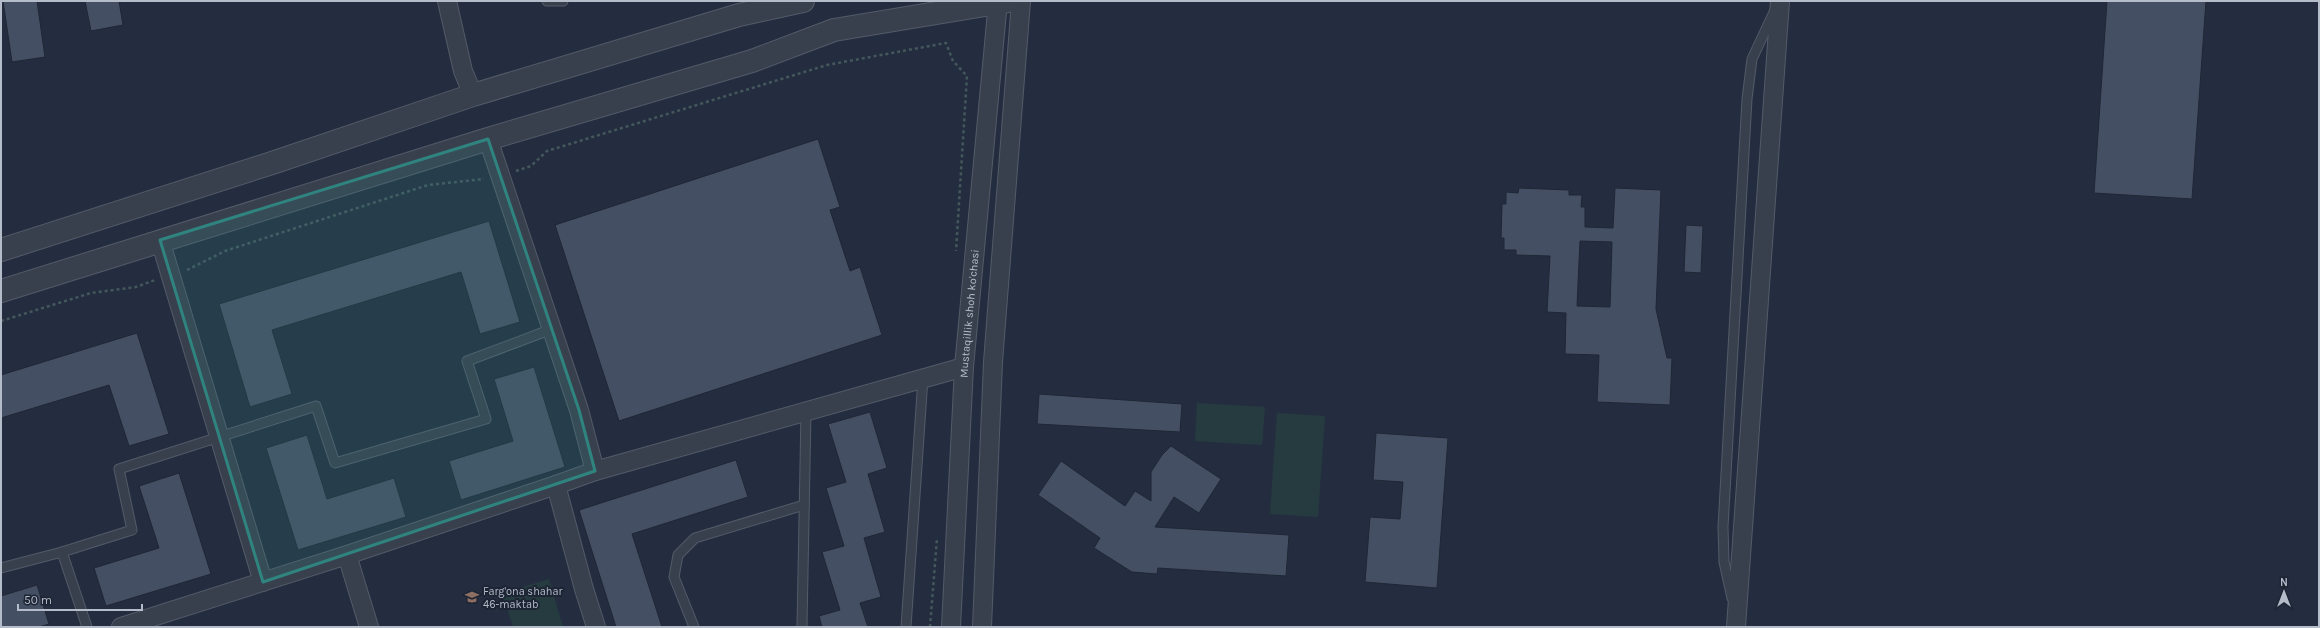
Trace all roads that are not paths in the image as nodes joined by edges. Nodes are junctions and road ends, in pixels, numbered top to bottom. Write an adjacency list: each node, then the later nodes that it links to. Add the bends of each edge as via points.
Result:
1 (447, 1): 9 (street, via 463,71)
2 (547, 1): 3 (lane)
3 (563, 1)
4 (803, 1): 9 (street, via 739,15)
5 (1021, 1): 35 (street, via 993,362)
6 (1779, 1): 26 (street); 26 (lane, via 1752,59 1747,99 1723,527 1724,562)
7 (1001, 2): 8 (street); 15 (street, Mustaqillik shoh ko'chasi)
8 (932, 8): 10 (street, via 834,30 752,61)
9 (473, 95): 12 (street)
10 (488, 139): 11 (street); 14 (street)
11 (160, 240): 13 (street); 18 (street)
12 (1, 250)
13 (1, 291)
14 (552, 329): 18 (lane, via 467,361 486,419 335,463 316,406); 19 (street, via 590,444)
15 (964, 367): 16 (street); 34 (street, Mustaqillik shoh ko'chasi)
16 (922, 378): 17 (street); 33 (lane)
17 (806, 412): 19 (street); 21 (lane)
18 (220, 438): 22 (lane, via 119,469 132,530); 25 (street)
19 (596, 471): 20 (street)
20 (556, 485): 23 (street); 30 (street)
21 (804, 505): 31 (lane, via 696,538 678,555 674,577); 32 (lane)
22 (62, 552): 24 (lane); 27 (lane)
23 (347, 555): 25 (street); 29 (street)
24 (1, 568)
25 (263, 582): 28 (street)
26 (1737, 622)
27 (87, 627)
28 (121, 627)
29 (369, 627)
30 (596, 627)
31 (694, 627)
32 (802, 627)
33 (906, 627)
34 (952, 627)
35 (982, 627)

